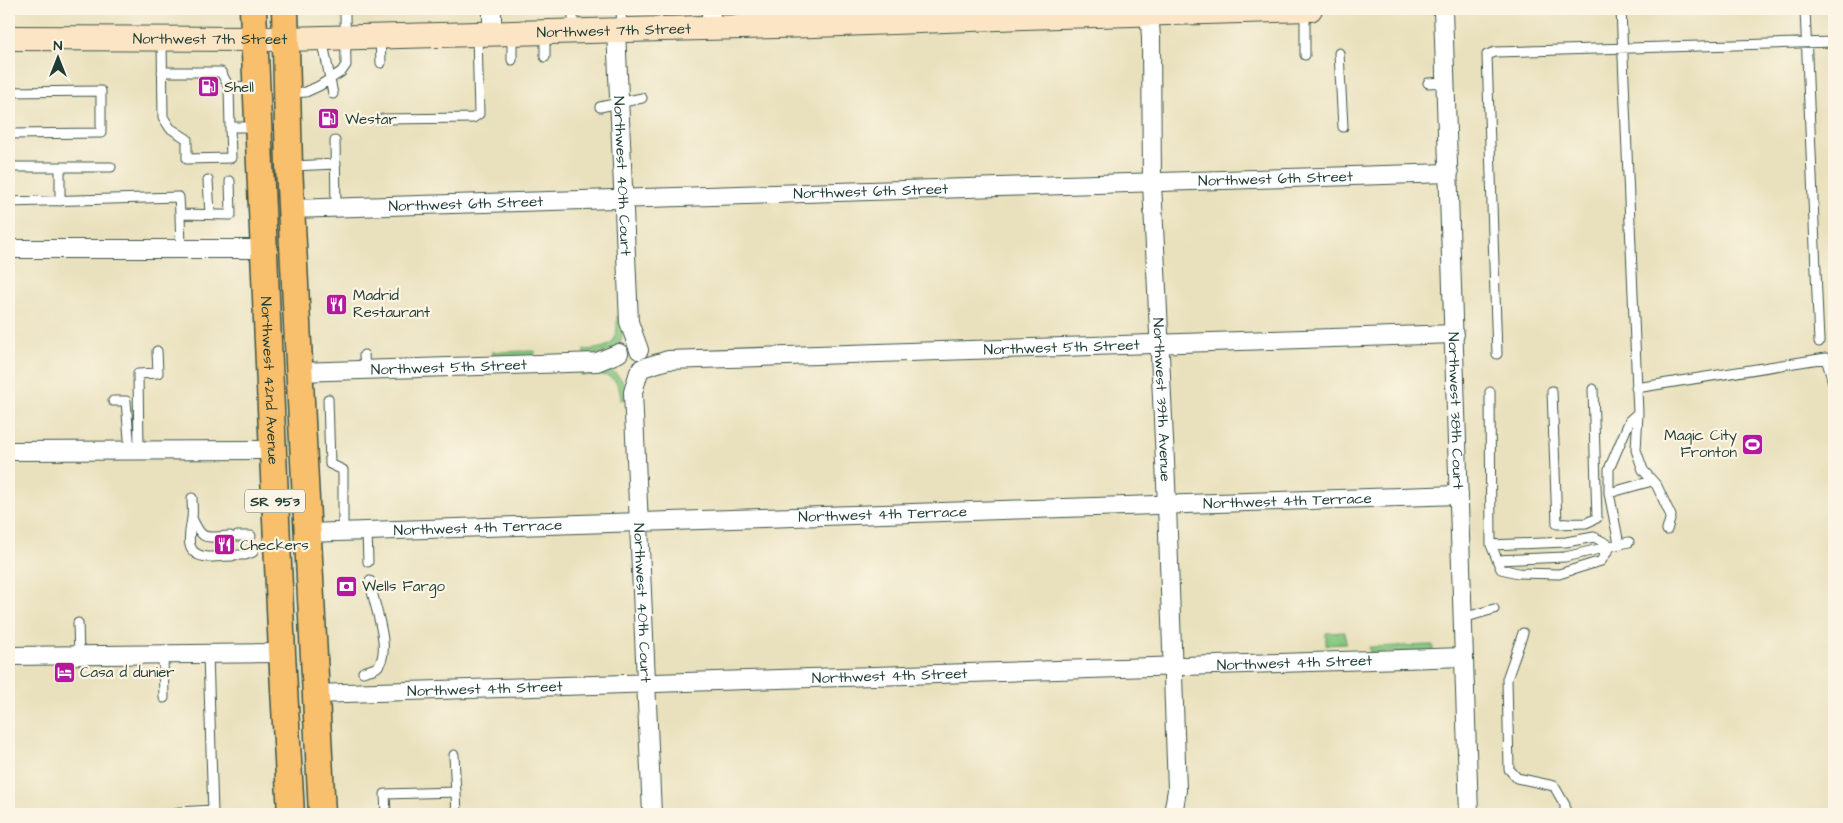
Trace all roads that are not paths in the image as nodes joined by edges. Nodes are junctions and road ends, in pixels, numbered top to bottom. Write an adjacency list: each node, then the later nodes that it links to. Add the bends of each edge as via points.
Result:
1 (254, 9): 23 (main road, Northwest 42nd Avenue / SR 953)
2 (285, 9): 22 (main road, Northwest 42nd Avenue / SR 953)
3 (492, 9): 18 (street)
4 (1306, 9): 5 (main road, Northwest 7th Street); 9 (main road, Northwest 7th Street); 28 (lane)
5 (1310, 9)
6 (1443, 9): 53 (street, Northwest 38th Court, via 1437,82)
7 (1621, 9): 26 (lane)
8 (1805, 9): 25 (lane)
9 (1149, 11): 10 (main road, Northwest 7th Street); 56 (street, Northwest 39th Avenue)
10 (1059, 12): 11 (main road, Northwest 7th Street)
11 (1023, 13): 12 (main road, Northwest 7th Street)
12 (930, 15): 13 (main road, Northwest 7th Street, via 815,21)
13 (711, 18): 15 (main road, Northwest 7th Street)
14 (573, 20): 15 (main road, Northwest 7th Street); 17 (main road, Northwest 7th Street)
15 (619, 23): 40 (street, Northwest 40th Court)
16 (337, 30): 19 (main road, Northwest 7th Street); 22 (main road, Northwest 7th Street); 33 (lane); 33 (lane, via 346,65)
17 (545, 33): 18 (main road, Northwest 7th Street); 29 (lane)
18 (494, 34): 19 (main road, Northwest 7th Street); 30 (lane); 42 (lane, via 479,114 472,118)
19 (380, 37): 31 (lane)
20 (9, 38): 21 (main road, Northwest 7th Street)
21 (162, 39): 23 (main road, Northwest 7th Street); 32 (lane)
22 (285, 39): 23 (main road, Northwest 7th Street); 37 (main road, Northwest 42nd Avenue / SR 953)
23 (254, 40): 34 (main road, Northwest 42nd Avenue / SR 953)
24 (1834, 42): 25 (lane)
25 (1808, 43): 26 (lane); 69 (lane)
26 (1623, 48): 72 (lane, via 1495,52 1487,55); 76 (lane)
27 (1339, 53): 45 (lane)
28 (1305, 55)
29 (545, 57)
30 (512, 60)
31 (381, 63)
32 (162, 72): 35 (lane, via 221,72); 43 (lane, via 163,117 170,128 187,139 188,159 231,158)
33 (330, 79): 37 (lane, via 306,92); 38 (lane)
34 (257, 86): 35 (lane); 44 (main road, Northwest 42nd Avenue / SR 953)
35 (229, 87): 43 (lane)
36 (9, 92): 46 (lane, via 101,91 101,133)
37 (288, 93): 49 (main road, Northwest 42nd Avenue / SR 953)
38 (333, 94)
39 (642, 98): 40 (lane)
40 (618, 103): 41 (lane); 57 (street, Northwest 40th Court)
41 (600, 107)
42 (382, 119)
43 (230, 127): 44 (lane)
44 (258, 127): 66 (main road, Northwest 42nd Avenue / SR 953)
45 (1343, 127)
46 (9, 134)
47 (335, 140): 48 (lane)
48 (336, 164): 49 (lane); 60 (lane)
49 (289, 166): 61 (main road, Northwest 42nd Avenue / SR 953)
50 (9, 167): 51 (lane)
51 (60, 167): 52 (lane); 58 (lane)
52 (111, 167)
53 (1449, 173): 56 (street, Northwest 6th Street); 68 (street, Northwest 38th Court)
54 (208, 180): 63 (lane)
55 (230, 181): 63 (lane, via 231,215)
56 (1152, 183): 57 (street, Northwest 6th Street); 70 (street, Northwest 39th Avenue)
57 (623, 199): 60 (street, Northwest 6th Street); 73 (street, Northwest 40th Court)
58 (60, 201): 59 (lane); 62 (lane, via 179,197)
59 (9, 202)
60 (336, 208): 61 (street, Northwest 6th Street)
61 (292, 209): 74 (main road, Northwest 42nd Avenue / SR 953)
62 (180, 214): 63 (lane); 65 (lane)
63 (210, 214)
64 (9, 248): 65 (street)
65 (180, 248): 66 (street)
66 (264, 249): 67 (main road, Northwest 42nd Avenue / SR 953)
67 (267, 318): 74 (main road, via 282,354); 83 (main road, Northwest 42nd Avenue / SR 953)
68 (1455, 334): 70 (street, Northwest 5th Street); 88 (street, Northwest 38th Court)
69 (1820, 342)
70 (1160, 344): 73 (street, Northwest 5th Street); 90 (street, Northwest 39th Avenue)
71 (157, 351): 84 (lane, via 158,373 138,374)
72 (1497, 354)
73 (631, 361): 74 (street, Northwest 5th Street, via 365,362); 93 (street, Northwest 40th Court)
74 (300, 372): 91 (main road, Northwest 42nd Avenue / SR 953)
75 (1834, 386): 76 (lane, via 1826,358)
76 (1636, 388): 82 (lane)
77 (1593, 389): 78 (lane, via 1597,518 1586,523 1557,524)
78 (1552, 391)
79 (1490, 392): 100 (lane)
80 (328, 400): 95 (lane, via 330,464 343,470)
81 (113, 401): 84 (lane, via 126,401)
82 (1638, 413): 86 (lane, via 1636,450 1643,470); 87 (lane, via 1630,420 1615,450 1609,469)
83 (273, 450): 84 (street); 91 (main road, via 286,457 293,468); 110 (main road, Northwest 42nd Avenue / SR 953)
84 (134, 451): 85 (street)
85 (9, 452)
86 (1652, 481): 87 (lane); 94 (lane, via 1671,516)
87 (1609, 493): 101 (lane)
88 (1459, 495): 90 (street, Northwest 4th Terrace); 107 (street, Northwest 38th Court)
89 (192, 498): 92 (lane)
90 (1167, 505): 93 (street, Northwest 4th Terrace); 116 (street, Northwest 39th Avenue)
91 (306, 506): 97 (main road, Northwest 42nd Avenue / SR 953)
92 (192, 517): 98 (lane, via 204,536); 102 (lane, via 188,533 192,548 198,555 235,556)
93 (639, 523): 96 (street, Northwest 4th Terrace); 118 (street, Northwest 40th Court)
94 (1667, 530)
95 (343, 532): 96 (street, Northwest 4th Terrace); 97 (street, Northwest 4th Terrace)
96 (367, 532): 104 (lane)
97 (308, 533): 119 (main road, Northwest 42nd Avenue / SR 953)
98 (251, 536)
99 (1629, 542): 101 (lane)
100 (1491, 545): 101 (lane, via 1566,542 1594,537); 103 (lane)
101 (1615, 545): 103 (lane, via 1565,557); 103 (lane, via 1601,561 1558,574 1518,573 1501,569)
102 (253, 552)
103 (1497, 560)
104 (368, 562)
105 (370, 581): 117 (lane, via 381,626 382,650 378,665)
106 (1494, 609): 107 (lane)
107 (1463, 618): 115 (street, Northwest 38th Court)
108 (78, 623): 112 (lane)
109 (1524, 632): 134 (lane, via 1508,679 1509,769 1517,778 1554,786 1565,805)
110 (282, 653): 111 (street); 126 (main road, Northwest 42nd Avenue / SR 953)
111 (208, 654): 113 (street); 125 (lane)
112 (79, 655): 113 (street); 114 (street)
113 (163, 655): 120 (lane)
114 (9, 656)
115 (1464, 657): 116 (street, Northwest 4th Street); 133 (street, Northwest 38th Court)
116 (1172, 666): 118 (street, Northwest 4th Street); 122 (street, Northwest 39th Avenue)
117 (363, 672)
118 (647, 684): 119 (street, Northwest 4th Street); 130 (street, Northwest 40th Court)
119 (316, 694): 127 (main road, Northwest 42nd Avenue / SR 953)
120 (164, 698)
121 (454, 755): 123 (lane)
122 (1177, 790): 131 (street, Northwest 39th Avenue); 132 (street, Northwest 39th Avenue)
123 (456, 792): 128 (lane, via 386,794); 129 (lane)
124 (179, 812): 125 (lane)
125 (213, 812)
126 (291, 814)
127 (322, 814)
128 (386, 814)
129 (457, 814)
130 (652, 814)
131 (1173, 814)
132 (1183, 814)
133 (1469, 814)
134 (1565, 814)

